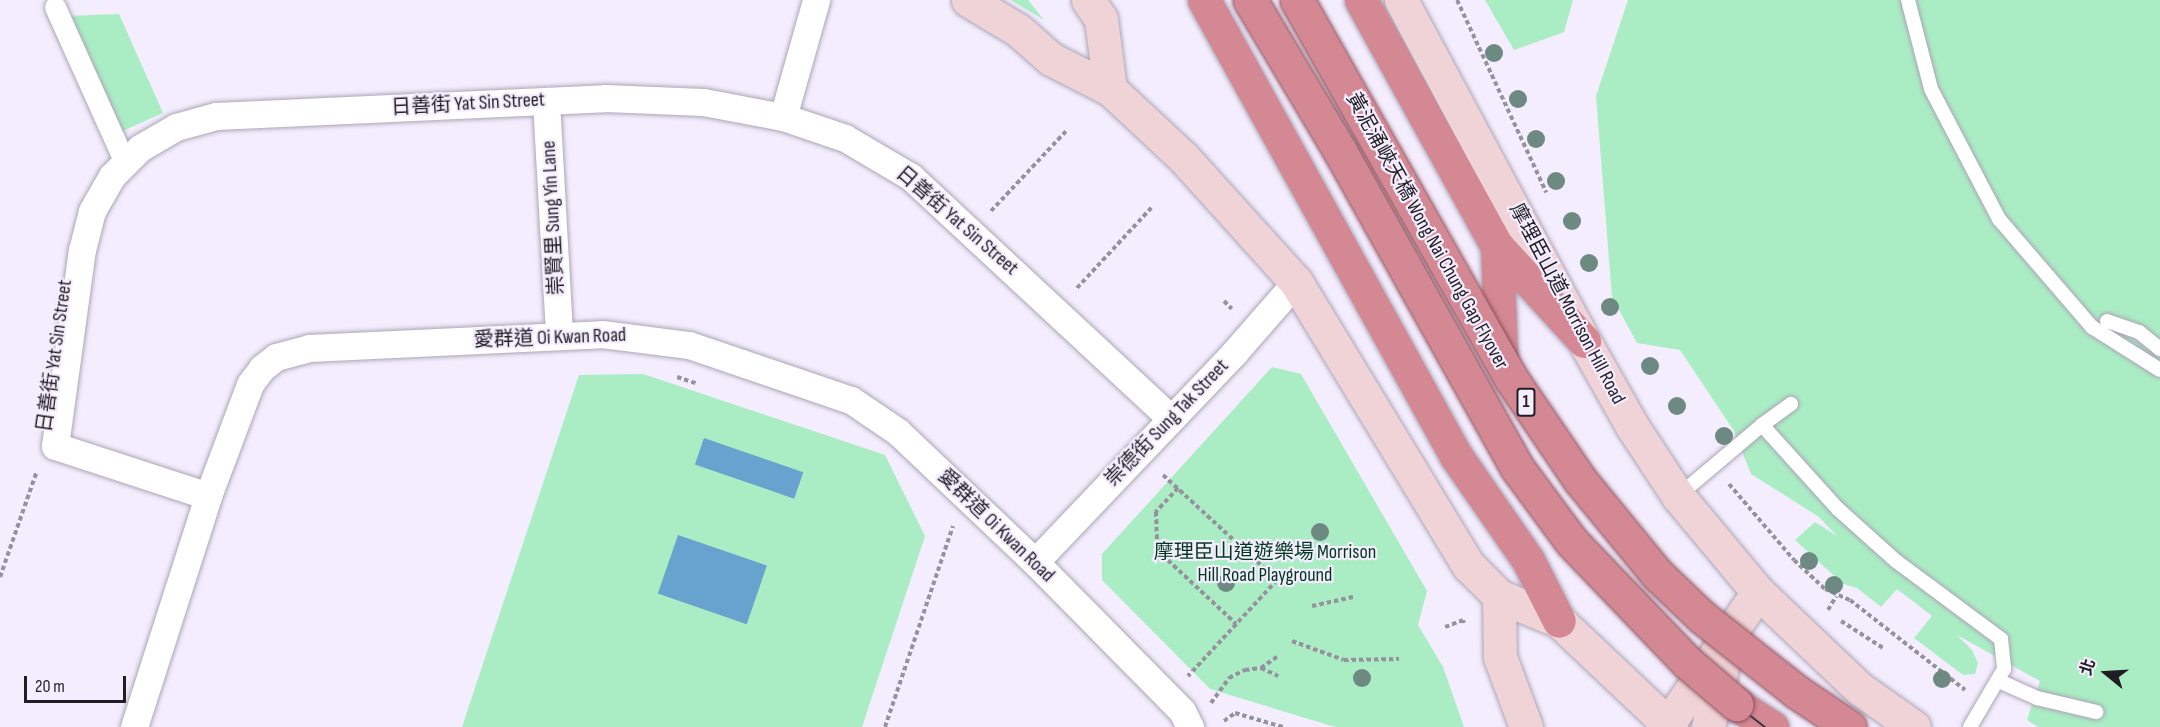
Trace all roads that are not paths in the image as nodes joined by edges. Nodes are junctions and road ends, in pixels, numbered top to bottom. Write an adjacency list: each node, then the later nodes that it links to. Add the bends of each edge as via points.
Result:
1 (816, 0): 13 (street)
2 (968, 0): 11 (main road, via 1018,30 1051,59)
3 (1088, 0): 11 (main road, via 1101,19)
4 (1204, 0): 31 (highway, via 1456,456 1528,560)
5 (1250, 0): 40 (highway, 黃泥涌峽天橋 Wong Nai Chung Gap Flyover / 1, bridge, via 1340,151 1518,469 1571,541 1687,662 1736,704)
6 (1299, 0): 21 (main road); 41 (highway, 黃泥涌峽天橋 Wong Nai Chung Gap Flyover / 1, bridge, via 1510,378 1605,513 1657,574 1702,617 1759,664)
7 (1361, 0): 15 (highway)
8 (1401, 0): 19 (main road, 摩理臣山道 Morrison Hill Road)
9 (1908, 0): 22 (lane, via 1930,89 1999,219 2092,327)
10 (55, 7): 14 (street)
11 (1110, 90): 16 (main road, via 1183,157)
12 (546, 101): 13 (street, 日善街 Yat Sin Street, via 605,98 703,102); 14 (street, 日善街 Yat Sin Street, via 216,116 176,127 140,148); 18 (street, 崇賢里 Sung Yin Lane)
13 (783, 117): 24 (street, 日善街 Yat Sin Street, via 845,138 911,177)
14 (125, 163): 26 (street, 日善街 Yat Sin Street, via 112,176 92,211 82,250 56,446)
15 (1497, 246): 19 (highway); 21 (highway)
16 (1296, 282): 24 (street, 崇德街 Sung Tak Street); 30 (main road, via 1469,566)
17 (2108, 321): 20 (lane, via 2139,332)
18 (559, 336): 26 (street, 愛群道 Oi Kwan Road, via 309,348 276,357 250,384); 28 (street, 愛群道 Oi Kwan Road, via 633,336 689,345 851,400 898,432)
19 (1584, 341): 27 (main road, 摩理臣山道 Morrison Hill Road, via 1632,426)
20 (2160, 349)
21 (1501, 353): 32 (main road, via 1591,485 1658,566)
22 (2160, 370)
23 (1791, 404): 25 (lane)
24 (1171, 419): 28 (street, 崇德街 Sung Tak Street)
25 (1762, 425): 27 (lane); 33 (lane, via 1838,509 1896,561 2001,639 2006,658)
26 (208, 496): 36 (street, 愛群道 Oi Kwan Road)
27 (1678, 496): 29 (main road, 摩理臣山道 Morrison Hill Road)
28 (1035, 562): 37 (street, 愛群道 Oi Kwan Road, via 1182,711)
29 (1758, 592): 32 (main road); 42 (main road, 摩理臣山道 Morrison Hill Road, via 1860,689)
30 (1499, 597): 31 (main road); 38 (main road, via 1500,657)
31 (1559, 621): 35 (main road)
32 (1728, 638): 35 (main road); 39 (main road)
33 (1999, 681): 34 (lane, via 2037,698); 43 (lane)
34 (2096, 712)
35 (1668, 726)
36 (134, 727)
37 (1190, 727)
38 (1526, 727)
39 (1708, 727)
40 (1772, 727)
41 (1849, 727)
42 (1914, 727)
43 (1970, 727)

